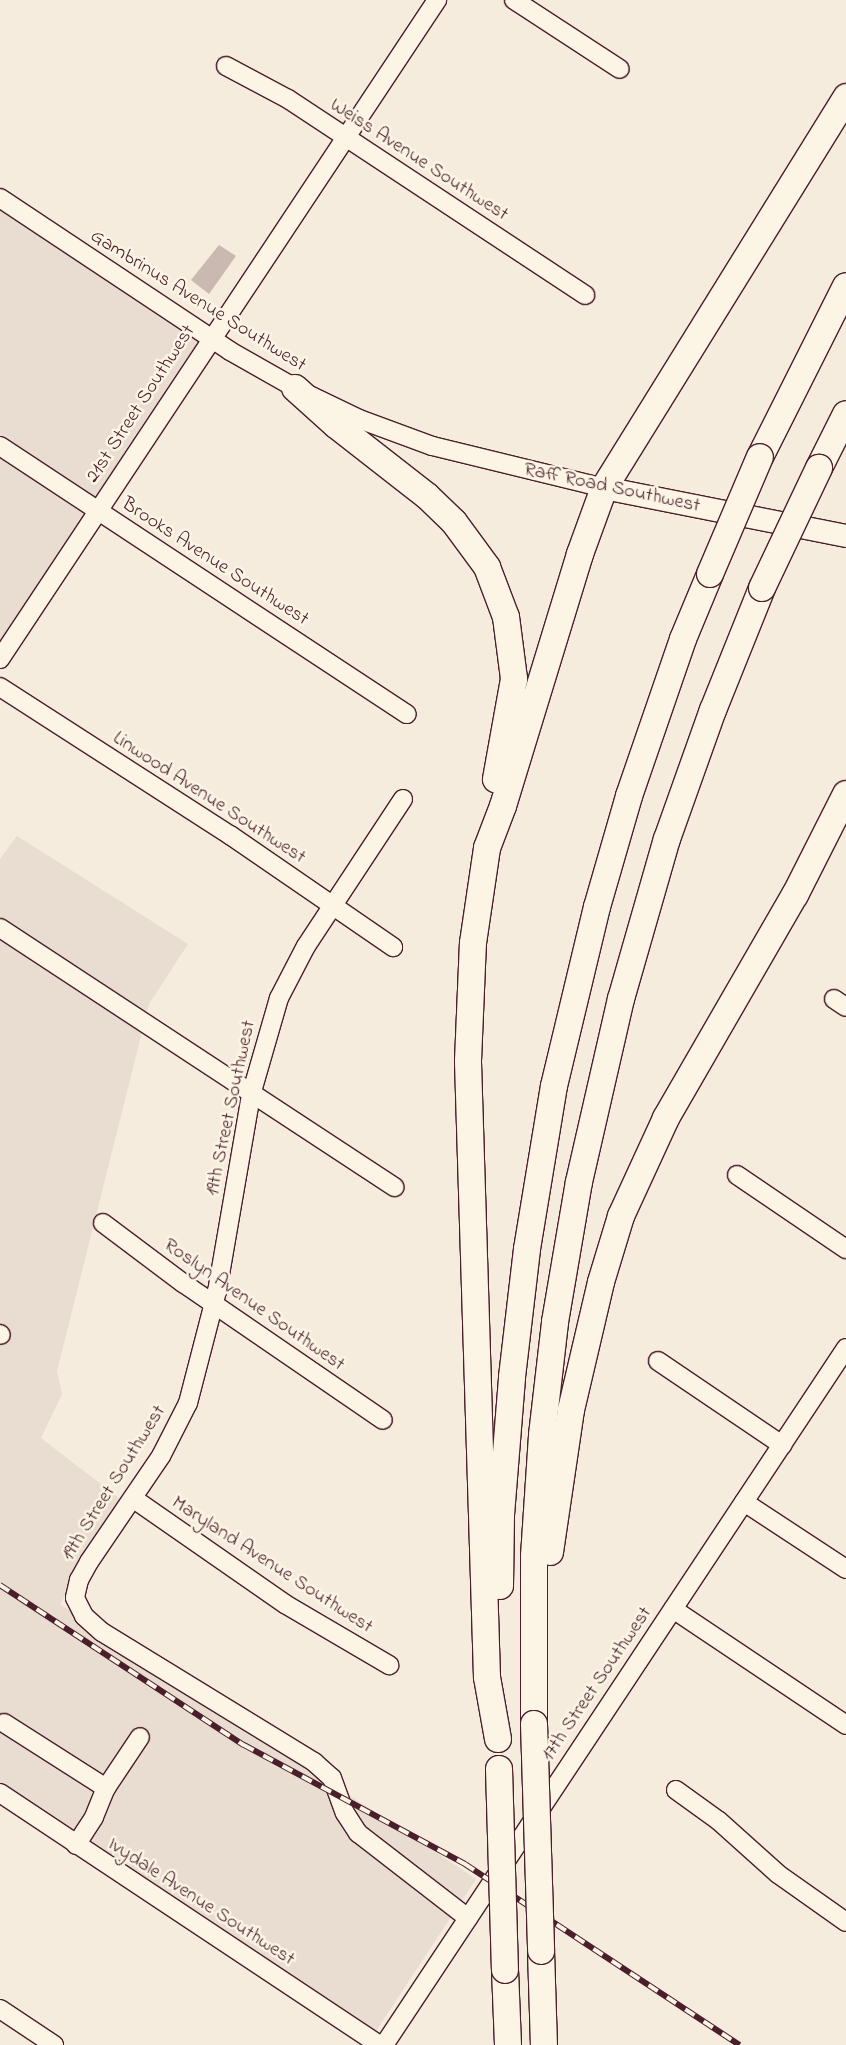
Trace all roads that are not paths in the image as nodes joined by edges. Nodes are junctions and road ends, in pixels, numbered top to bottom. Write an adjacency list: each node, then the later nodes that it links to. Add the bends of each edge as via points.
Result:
1 (437, 0): 6 (street, 21st Street Southwest)
2 (514, 0): 4 (street)
3 (226, 66): 6 (street, Weiss Avenue Southwest, via 258,80)
4 (620, 69)
5 (846, 96): 15 (highway)
6 (345, 137): 9 (street, Weiss Avenue Southwest); 10 (street, 21st Street Southwest)
7 (0, 198): 10 (street, Gambrinus Avenue Southwest)
8 (846, 286): 46 (highway, bridge, via 760,456 683,639 629,796 597,907 554,1086 527,1249 512,1377 501,1515)
9 (585, 295)
10 (210, 338): 11 (street, Gambrinus Avenue Southwest); 16 (street, 21st Street Southwest)
11 (295, 388): 13 (street, Gambrinus Avenue Southwest); 23 (highway, via 405,477 454,522 474,546 494,585 510,637 514,678)
12 (846, 414): 43 (highway, bridge, via 762,588 712,710 664,849 621,999 581,1173 555,1322 542,1436 534,1556)
13 (381, 427): 15 (street, Raff Road Southwest, via 465,456)
14 (0, 446): 16 (street, Brooks Avenue Southwest)
15 (604, 488): 17 (main road, Raff Road Southwest); 23 (highway)
16 (97, 510): 18 (street, 21st Street Southwest); 20 (street, Brooks Avenue Southwest)
17 (846, 536)
18 (0, 659)
19 (0, 687): 24 (street, Linwood Avenue Southwest)
20 (407, 714)
21 (846, 794): 43 (highway, via 795,895 666,1118 621,1216 601,1282 571,1410 551,1548)
22 (403, 799): 24 (street, 19th Street Southwest)
23 (487, 848): 46 (highway, via 473,943 468,1061 486,1677)
24 (332, 905): 26 (street, Linwood Avenue Southwest); 27 (street, 19th Street Southwest, via 279,998 261,1053)
25 (0, 928): 27 (street)
26 (393, 947)
27 (252, 1095): 29 (street); 32 (street, 19th Street Southwest)
28 (737, 1175): 31 (street)
29 (394, 1187)
30 (103, 1223): 32 (street, Roslyn Avenue Southwest)
31 (846, 1249)
32 (214, 1304): 35 (street, Roslyn Avenue Southwest); 37 (street, 19th Street Southwest, via 188,1403)
33 (846, 1348): 36 (street, 17th Street Southwest)
34 (658, 1362): 36 (street)
35 (382, 1420)
36 (782, 1445): 38 (street, 17th Street Southwest)
37 (134, 1499): 41 (street, Maryland Avenue Southwest, via 285,1604); 52 (street, 19th Street Southwest, via 79,1580 75,1598 84,1616 102,1632 314,1762 332,1778 345,1813 358,1833)
38 (744, 1502): 39 (street); 40 (street, 17th Street Southwest)
39 (846, 1569)
40 (673, 1609): 44 (street); 52 (street, 17th Street Southwest)
41 (389, 1665)
42 (4, 1723): 47 (street)
43 (534, 1724): 58 (highway, bridge)
44 (846, 1725)
45 (140, 1738): 47 (street)
46 (498, 1739): 57 (highway, bridge)
47 (106, 1788): 50 (street, via 94,1817)
48 (676, 1790): 51 (street, via 719,1822 778,1874)
49 (0, 1793): 50 (street, Ivydale Avenue Southwest)
50 (76, 1846): 55 (street, Ivydale Avenue Southwest)
51 (844, 1914)
52 (468, 1918): 56 (street, 17th Street Southwest)
53 (0, 2009): 54 (street)
54 (54, 2045)
55 (379, 2045)
56 (384, 2045)
57 (508, 2045)
58 (544, 2045)

